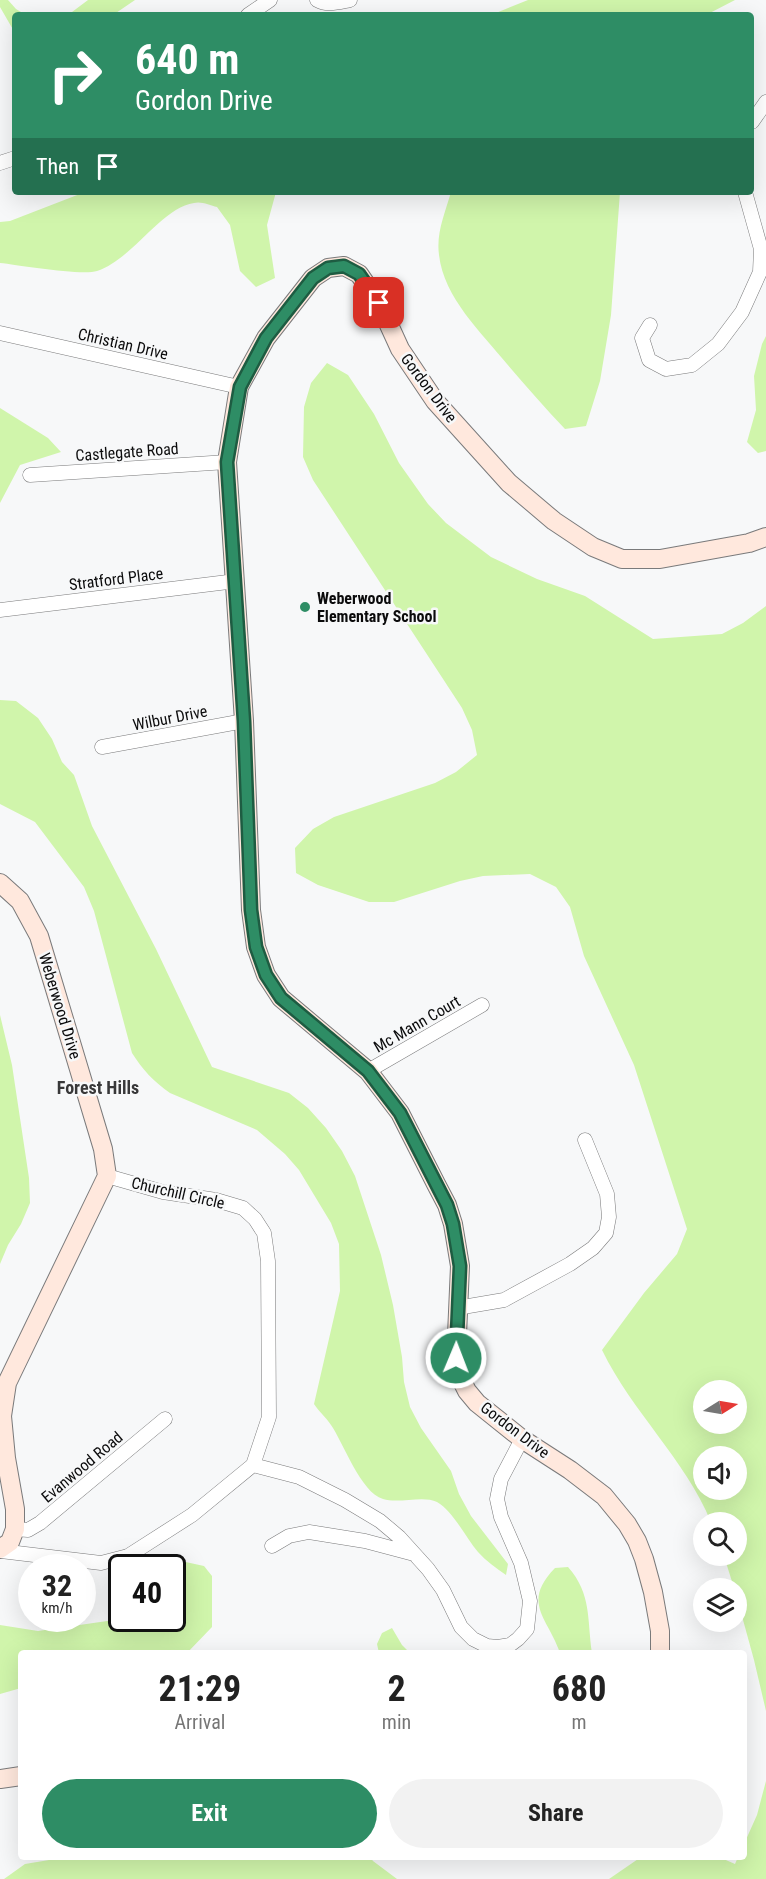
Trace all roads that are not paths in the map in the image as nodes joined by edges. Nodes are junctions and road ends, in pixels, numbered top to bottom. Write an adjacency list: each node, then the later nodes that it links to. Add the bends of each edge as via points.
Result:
1 (270, 0): 4 (street)
2 (317, 0): 3 (street)
3 (350, 0)
4 (252, 12)
5 (766, 102): 6 (street)
6 (754, 119)
7 (746, 195): 8 (street, via 761,249 760,272 742,312 718,344 692,365 666,369 649,360 642,338)
8 (650, 325)
9 (0, 333): 10 (street, Christian Drive)
10 (240, 387): 11 (street, Gordon Drive); 13 (street, Gordon Drive, via 266,338 313,278 328,268 344,266 359,274 379,303 400,349 435,401 509,483 593,547 622,560 660,559)
11 (227, 462): 12 (street, Castlegate Road); 14 (street, Gordon Drive)
12 (30, 475)
13 (766, 537)
14 (236, 581): 15 (street, Stratford Place); 16 (street, Gordon Drive)
15 (0, 610)
16 (244, 721): 17 (street, Wilbur Drive); 20 (street, Gordon Drive, via 251,910 256,947 266,975 281,998)
17 (102, 747)
18 (0, 883): 22 (street, Weberwood Drive, via 20,901 39,936 103,1149)
19 (482, 1005): 20 (street, Mc Mann Court)
20 (368, 1071): 23 (street, Gordon Drive, via 400,1113 447,1205 460,1266)
21 (585, 1140): 23 (street, via 607,1194 606,1233 570,1264 504,1300)
22 (107, 1176): 26 (street, Churchill Circle, via 243,1208 264,1233 268,1261 269,1416); 27 (street, via 8,1383 2,1416)
23 (457, 1308): 25 (street, Gordon Drive, via 456,1358 466,1390)
24 (165, 1419): 27 (street, Evanwood Road, via 40,1523 28,1530)
25 (522, 1439): 30 (street, via 501,1479 497,1499 521,1563 530,1601 526,1629 518,1639 498,1647 473,1639 461,1627 443,1590); 31 (street, Gordon Drive, via 604,1496 627,1524 644,1559 653,1592)
26 (253, 1465): 29 (street, via 192,1515 128,1556 101,1563); 30 (street, via 299,1477 345,1500 380,1521)
27 (15, 1529): 29 (street, via 10,1542)
28 (272, 1546): 30 (street, via 289,1536 309,1532)
29 (0, 1550)
30 (414, 1554)
31 (660, 1650)
32 (18, 1776): 33 (street)
33 (0, 1779)

